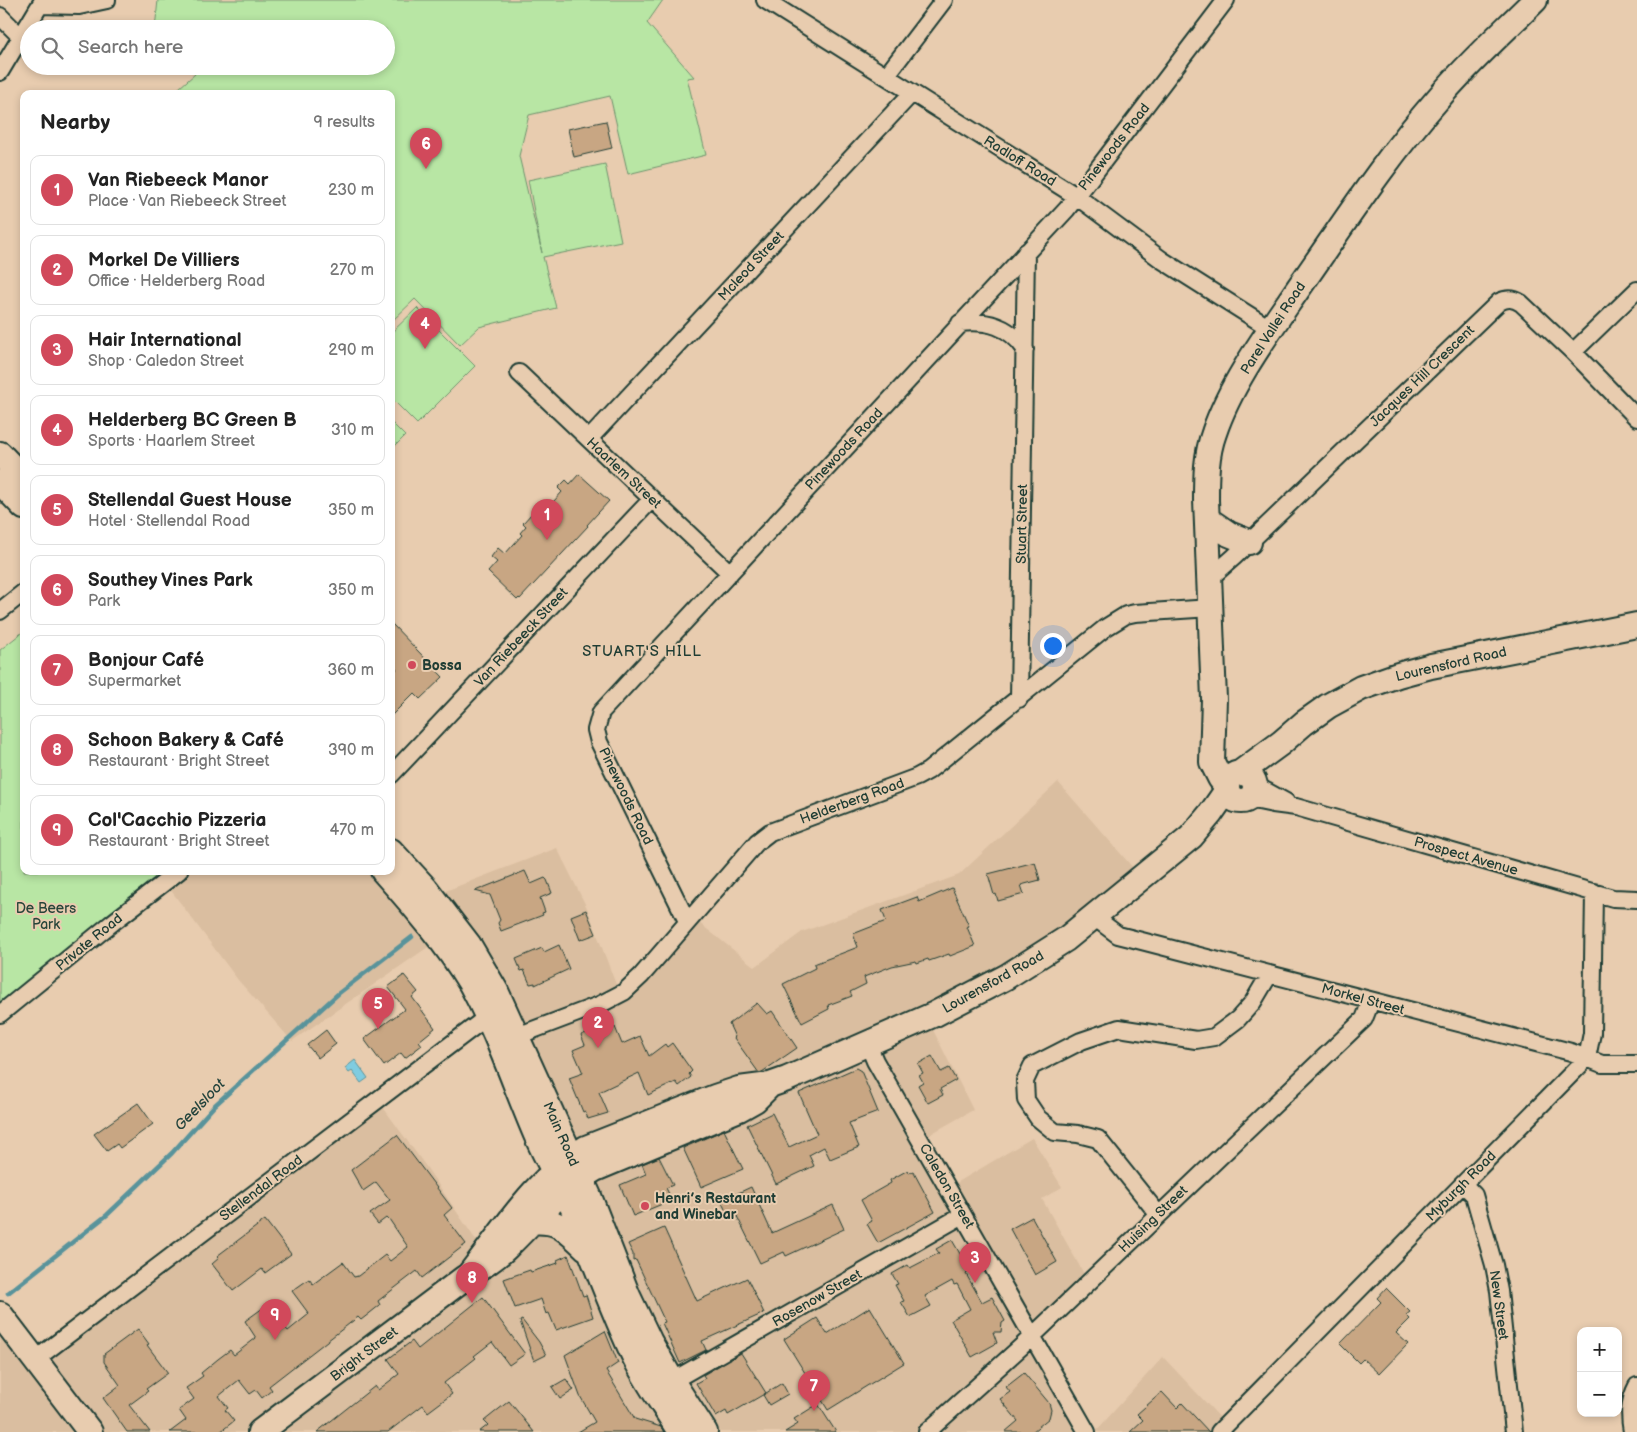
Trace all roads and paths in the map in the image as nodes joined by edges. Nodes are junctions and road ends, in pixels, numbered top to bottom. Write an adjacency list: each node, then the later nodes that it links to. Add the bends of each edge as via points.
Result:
1 (107, 0): 6 (street, via 79,6)
2 (765, 0): 12 (street, Radloff Road)
3 (944, 0): 12 (street)
4 (1226, 0): 14 (street, Pinewoods Road)
5 (1535, 0): 18 (street, Parel Vallei Road, via 1424,115 1376,177)
6 (42, 3): 8 (street)
7 (0, 16): 9 (street)
8 (32, 20)
9 (20, 36)
10 (20, 39): 11 (street)
11 (0, 72)
12 (886, 76): 13 (street, Radloff Road)
13 (912, 93): 14 (street, Radloff Road); 23 (street, Mcleod Street)
14 (1076, 196): 15 (street, Pinewoods Road); 18 (street, Radloff Road, via 1162,260)
15 (1026, 252): 17 (street, Pinewoods Road); 19 (street, Stuart Street)
16 (1637, 290): 20 (street)
17 (960, 323): 19 (street, via 980,322 998,326 1014,335); 31 (street, Pinewoods Road)
18 (1270, 329): 29 (street, Parel Vallei Road, via 1244,371 1213,434 1206,472)
19 (1025, 349): 37 (street, Stuart Street)
20 (1573, 352): 22 (street, Jacques Hill Crescent); 30 (street, Jacques Hill Crescent, via 1517,300 1499,302)
21 (519, 373): 23 (street, Haarlem Street)
22 (1637, 418)
23 (589, 440): 27 (street, Haarlem Street)
24 (0, 454): 25 (street)
25 (20, 475)
26 (0, 482): 28 (street)
27 (652, 499): 31 (street, Haarlem Street); 40 (street, Van Riebeeck Street)
28 (20, 502)
29 (1206, 518): 30 (street, via 1229,534); 32 (street, Parel Vallei Road)
30 (1249, 542): 32 (street, Jacques Hill Crescent)
31 (730, 572): 49 (street, Pinewoods Road, via 601,712 597,724 599,742)
32 (1209, 579): 34 (street, Parel Vallei Road)
33 (20, 595): 35 (street)
34 (1211, 608): 37 (street, Helderberg Road, via 1126,615 1105,628); 38 (street, Parel Vallei Road)
35 (0, 611)
36 (1637, 625): 41 (street, Lourensford Road, via 1431,666 1361,688 1304,723)
37 (1019, 699): 49 (street, Helderberg Road, via 917,777 763,836)
38 (1214, 732): 39 (street, Parel Vallei Road); 41 (street, Parel Vallei Road, via 1223,758)
39 (1212, 762): 41 (street, via 1220,778); 42 (street, Parel Vallei Road, via 1210,805)
40 (395, 771)
41 (1241, 786): 42 (street, Lourensford Road, via 1223,817); 46 (street, Prospect Avenue, via 1296,807)
42 (1197, 830): 48 (street, Lourensford Road)
43 (395, 855): 54 (street, Main Road, via 469,945)
44 (174, 875): 52 (street, Private Road)
45 (386, 875): 53 (street, Main Road, via 441,939)
46 (1594, 892): 47 (street, Prospect Avenue, via 1613,898); 56 (street, via 1592,1033)
47 (1637, 899)
48 (1094, 917): 50 (street, Morkel Street, via 1118,935); 55 (street, Lourensford Road, via 1006,978)
49 (688, 921): 54 (street, Helderberg Road, via 624,992)
50 (1269, 974): 51 (street, Morkel Street); 60 (street, via 1253,1002 1238,1019 1214,1037 1196,1040 1119,1028 1081,1041 1032,1066 1025,1081 1026,1100 1038,1118 1055,1132 1098,1139)
51 (1371, 1001): 56 (street, Morkel Street); 60 (street, Huising Street, via 1364,1019)
52 (0, 1014)
53 (487, 1017): 58 (street, Main Road, via 538,1138); 67 (street, Stellendal Road)
54 (518, 1036): 58 (street, Main Road)
55 (868, 1044): 58 (street, Lourensford Road, via 770,1085 755,1100 738,1109 595,1169); 61 (street, Caledon Street)
56 (1587, 1058): 57 (street, Morkel Street, via 1602,1064); 59 (street, Myburgh Road)
57 (1637, 1064)
58 (567, 1174): 62 (street, Bright Street); 63 (street, Main Road); 64 (street, Bright Street, via 518,1210); 68 (street, Main Road)
59 (1463, 1184): 75 (street, Myburgh Road); 76 (street, New Street, via 1474,1195 1494,1265)
60 (1158, 1214): 66 (street, Huising Street)
61 (963, 1215): 66 (street, Caledon Street); 68 (street, Rosenow Street)
62 (530, 1222): 63 (street, via 554,1222); 64 (street, Bright Street, via 496,1257)
63 (592, 1254): 70 (street, Main Road, via 636,1359 656,1395)
64 (468, 1276): 72 (street, Bright Street)
65 (4, 1326): 67 (street)
66 (1032, 1336): 73 (street, Huising Street); 74 (street, Caledon Street)
67 (36, 1359): 71 (street)
68 (672, 1381): 70 (street, Main Road)
69 (1637, 1386): 77 (street, via 1629,1407)
70 (687, 1429)
71 (90, 1432)
72 (260, 1432)
73 (927, 1432)
74 (1086, 1432)
75 (1219, 1432)
76 (1514, 1432)
77 (1632, 1432)

